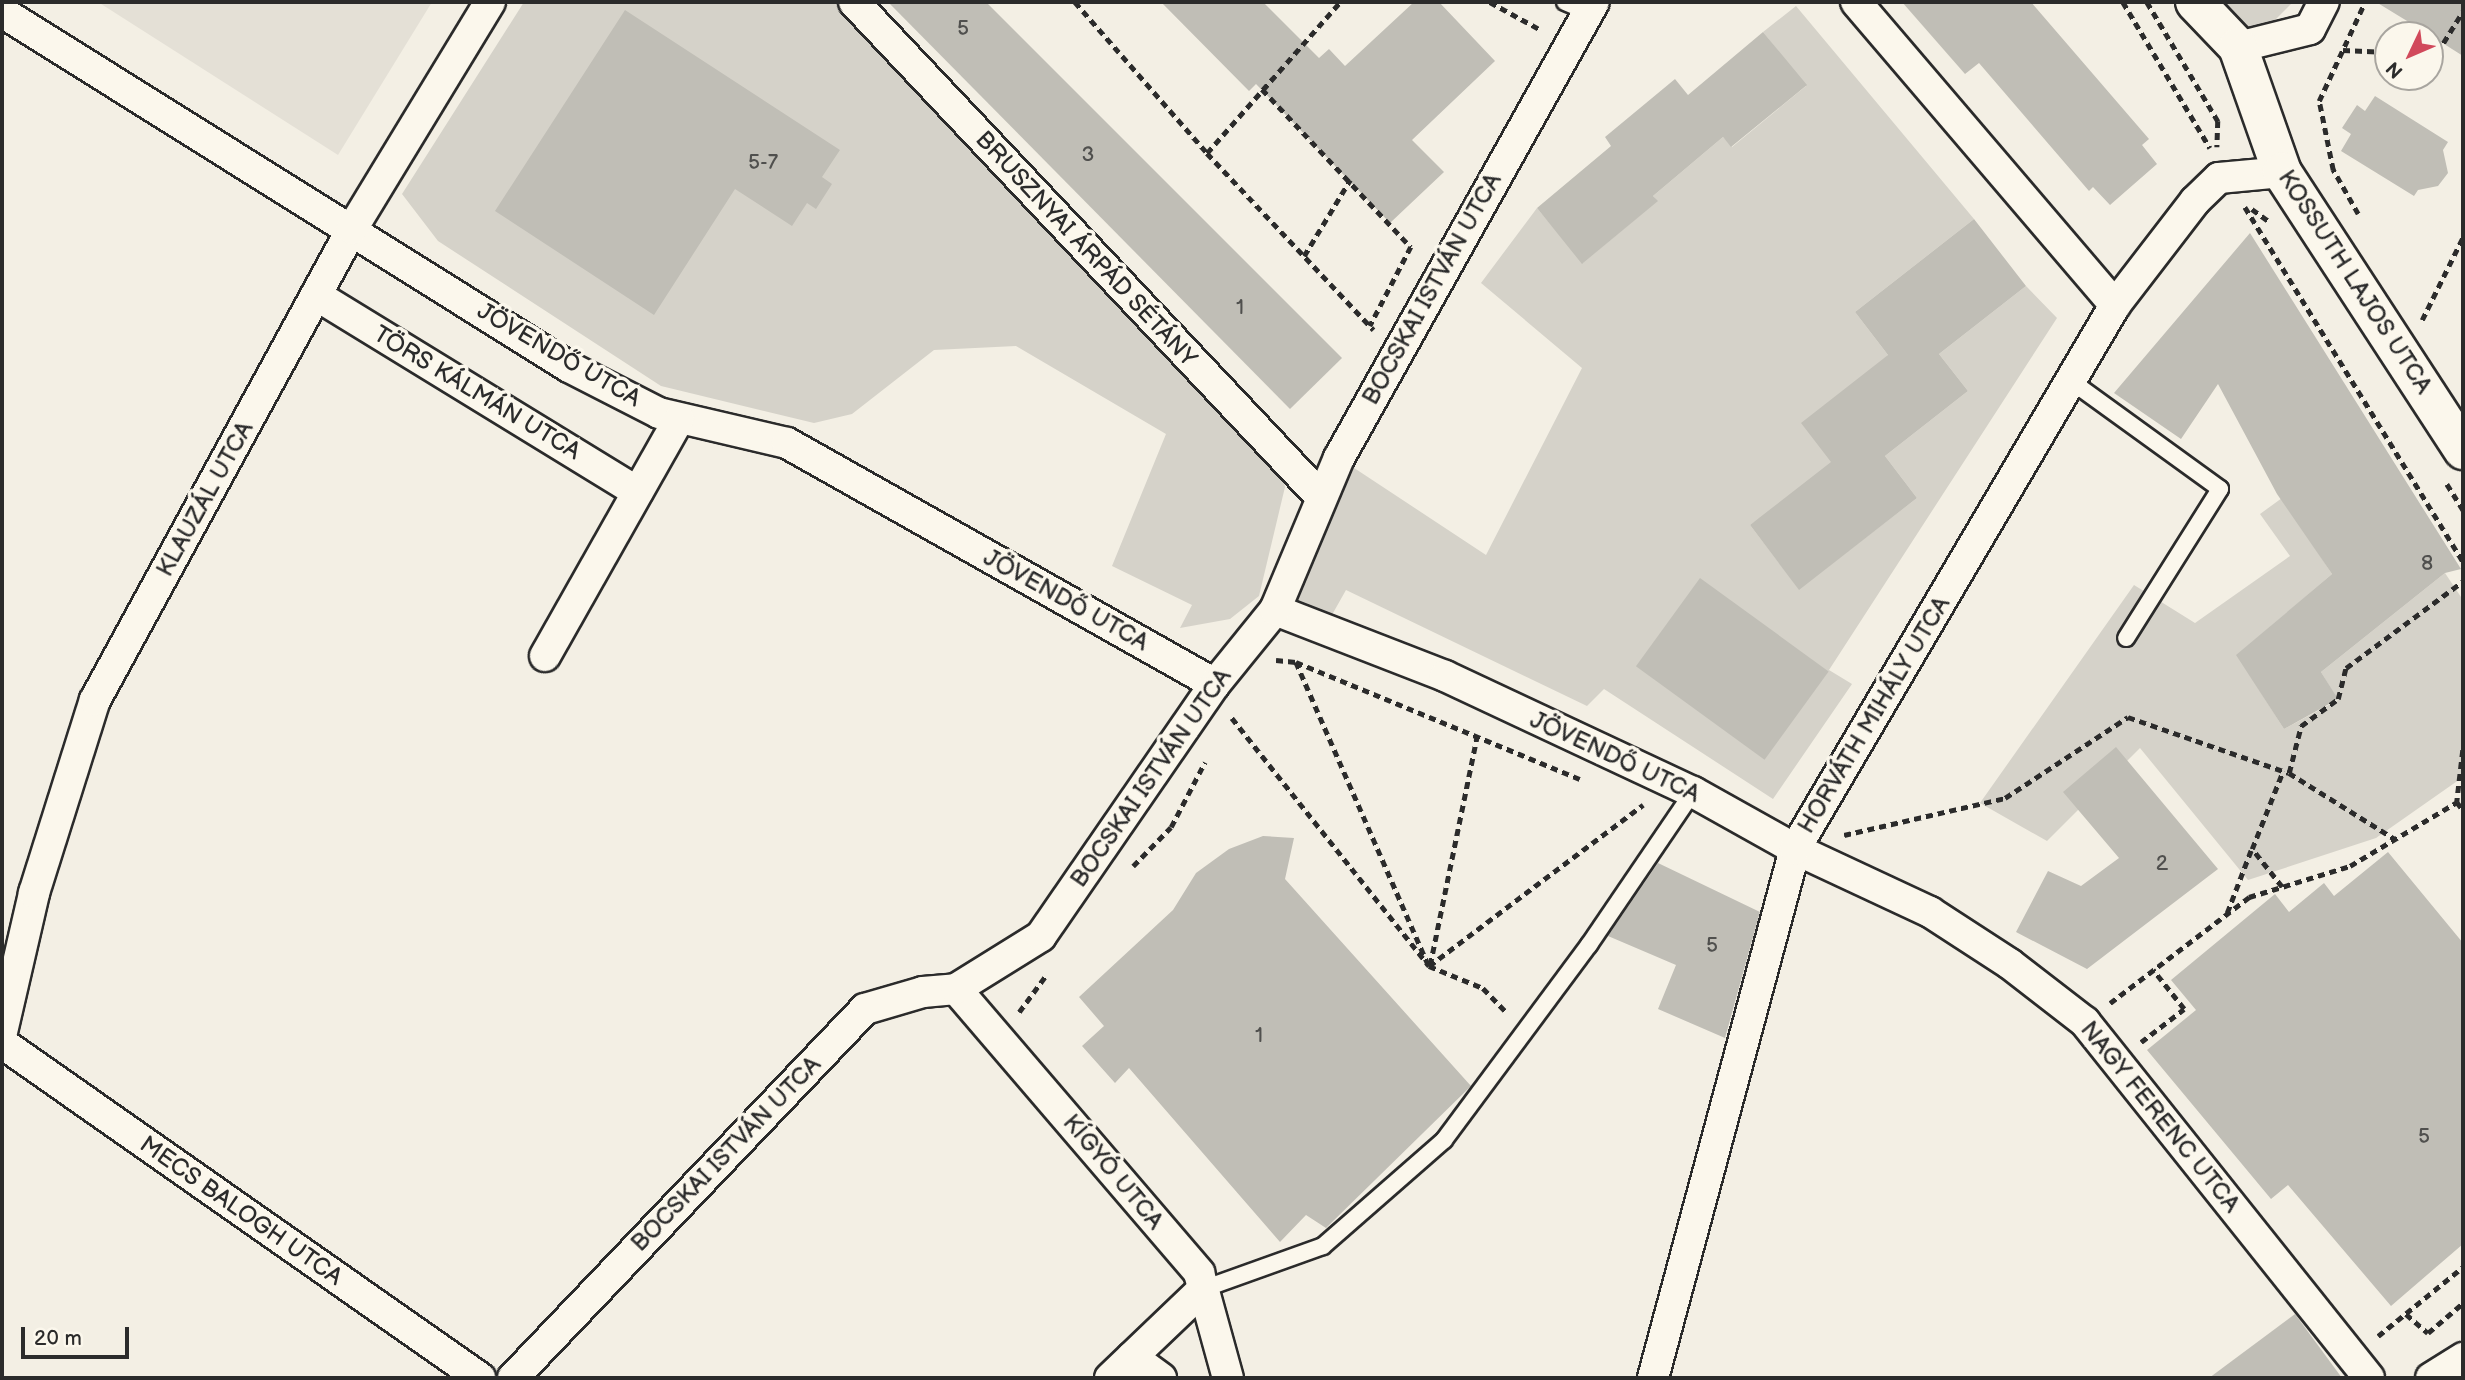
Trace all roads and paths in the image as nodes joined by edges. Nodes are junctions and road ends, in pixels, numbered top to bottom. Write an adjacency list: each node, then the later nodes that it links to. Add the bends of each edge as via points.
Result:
1 (490, 2): 26 (street, KLAUZÁL UTCA)
2 (853, 2): 38 (street, BRUSZNYAI ÁRPÁD SÉTÁNY)
3 (1075, 2): 21 (path)
4 (1340, 2): 20 (path)
5 (1490, 2): 16 (path)
6 (1856, 2): 30 (street)
7 (2123, 2): 8 (path, via 2215,151 2218,121)
8 (2147, 2)
9 (2195, 2): 17 (street, KOSSUTH LAJOS UTCA)
10 (2324, 2): 17 (street, via 2310,29)
11 (2365, 2): 18 (path)
12 (1582, 5): 16 (street, BOCSKAI ISTVÁN UTCA)
13 (2463, 11): 15 (path)
14 (2, 12): 26 (street, JÖVENDŐ UTCA)
15 (2444, 42)
16 (1570, 46): 33 (street, BOCSKAI ISTVÁN UTCA)
17 (2238, 47): 22 (street, KOSSUTH LAJOS UTCA)
18 (2343, 50): 19 (path); 25 (path, via 2319,101 2333,170)
19 (2374, 51)
20 (1262, 89): 21 (path); 23 (path)
21 (1207, 153): 28 (path)
22 (2282, 172): 30 (street, HORVÁTH MIHÁLY UTCA, via 2219,178 2195,201); 36 (street, KOSSUTH LAJOS UTCA)
23 (1350, 180): 28 (path); 32 (path, via 1411,247)
24 (2242, 203): 39 (path)
25 (2361, 219)
26 (352, 229): 29 (street, KLAUZÁL UTCA); 35 (street, JÖVENDŐ UTCA, via 569,367)
27 (2463, 237): 31 (path, via 2420,324)
28 (1304, 256): 32 (path)
29 (316, 295): 37 (street, TÖRS KÁLMÁN UTCA); 72 (street, KLAUZÁL UTCA, via 95,701 34,893)
30 (2115, 304): 34 (street, HORVÁTH MIHÁLY UTCA)
31 (2413, 313)
32 (1370, 326): 33 (path)
33 (1395, 351): 38 (street, BOCSKAI ISTVÁN UTCA)
34 (2071, 381): 42 (lane, via 2220,489); 62 (street, HORVÁTH MIHÁLY UTCA)
35 (679, 419): 37 (street); 46 (street, JÖVENDŐ UTCA, via 787,443)
36 (2463, 450)
37 (638, 492): 43 (street)
38 (1319, 495): 41 (street, BOCSKAI ISTVÁN UTCA)
39 (2463, 561)
40 (2463, 581): 52 (path, via 2346,668 2338,699 2301,726)
41 (1275, 610): 46 (street, BOCSKAI ISTVÁN UTCA); 54 (street, JÖVENDŐ UTCA, via 1445,677)
42 (2126, 638)
43 (545, 656)
44 (1271, 660): 45 (path)
45 (1296, 662): 49 (path); 66 (path)
46 (1225, 694): 47 (path); 69 (street, BOCSKAI ISTVÁN UTCA, via 1041,936)
47 (1229, 715): 48 (path); 66 (path)
48 (1223, 726)
49 (1477, 736): 53 (path); 66 (path)
50 (1212, 749): 63 (path, via 1171,827)
51 (2463, 750): 56 (path)
52 (2286, 772): 60 (path); 61 (path); 62 (path, via 2128,717 2005,798 1825,839)
53 (1592, 784)
54 (1693, 792): 62 (street, JÖVENDŐ UTCA); 71 (lane)
55 (1630, 800): 57 (path)
56 (2457, 802): 59 (path); 60 (path)
57 (1643, 806): 58 (path); 66 (path)
58 (1655, 810)
59 (2463, 810)
60 (2395, 839): 64 (path, via 2350,866)
61 (2252, 849): 64 (path); 65 (path)
62 (1802, 853): 70 (street, NAGY FERENC UTCA, via 1930,912 2010,964); 88 (street, HORVÁTH MIHÁLY UTCA)
63 (1125, 874)
64 (2282, 887): 65 (path, via 2249,897)
65 (2227, 913): 67 (path)
66 (1429, 966): 71 (path, via 1483,988)
67 (2153, 970): 70 (path); 75 (path, via 2184,1009)
68 (1049, 971): 73 (path, via 1008,1026)
69 (956, 989): 73 (street, KÍGYÓ UTCA); 84 (street, BOCSKAI ISTVÁN UTCA, via 923,992 865,1009)
70 (2085, 1022): 75 (street, NAGY FERENC UTCA)
71 (1525, 1031): 77 (lane, via 1444,1140 1323,1246)
72 (2, 1032)
73 (995, 1034): 77 (street, KÍGYÓ UTCA, via 1199,1273)
74 (2, 1043): 83 (street, MECS BALOGH UTCA)
75 (2116, 1061): 82 (street, NAGY FERENC UTCA)
76 (2463, 1267): 79 (path)
77 (1203, 1289): 80 (street); 87 (street, KÍGYÓ UTCA)
78 (2463, 1303): 79 (path, via 2428,1333)
79 (2406, 1314): 82 (path)
80 (1132, 1357): 85 (street); 86 (street)
81 (2462, 1361): 89 (street)
82 (2361, 1367)
83 (480, 1378)
84 (513, 1378)
85 (1110, 1378)
86 (1161, 1378)
87 (1228, 1378)
88 (1653, 1378)
89 (2431, 1378)

